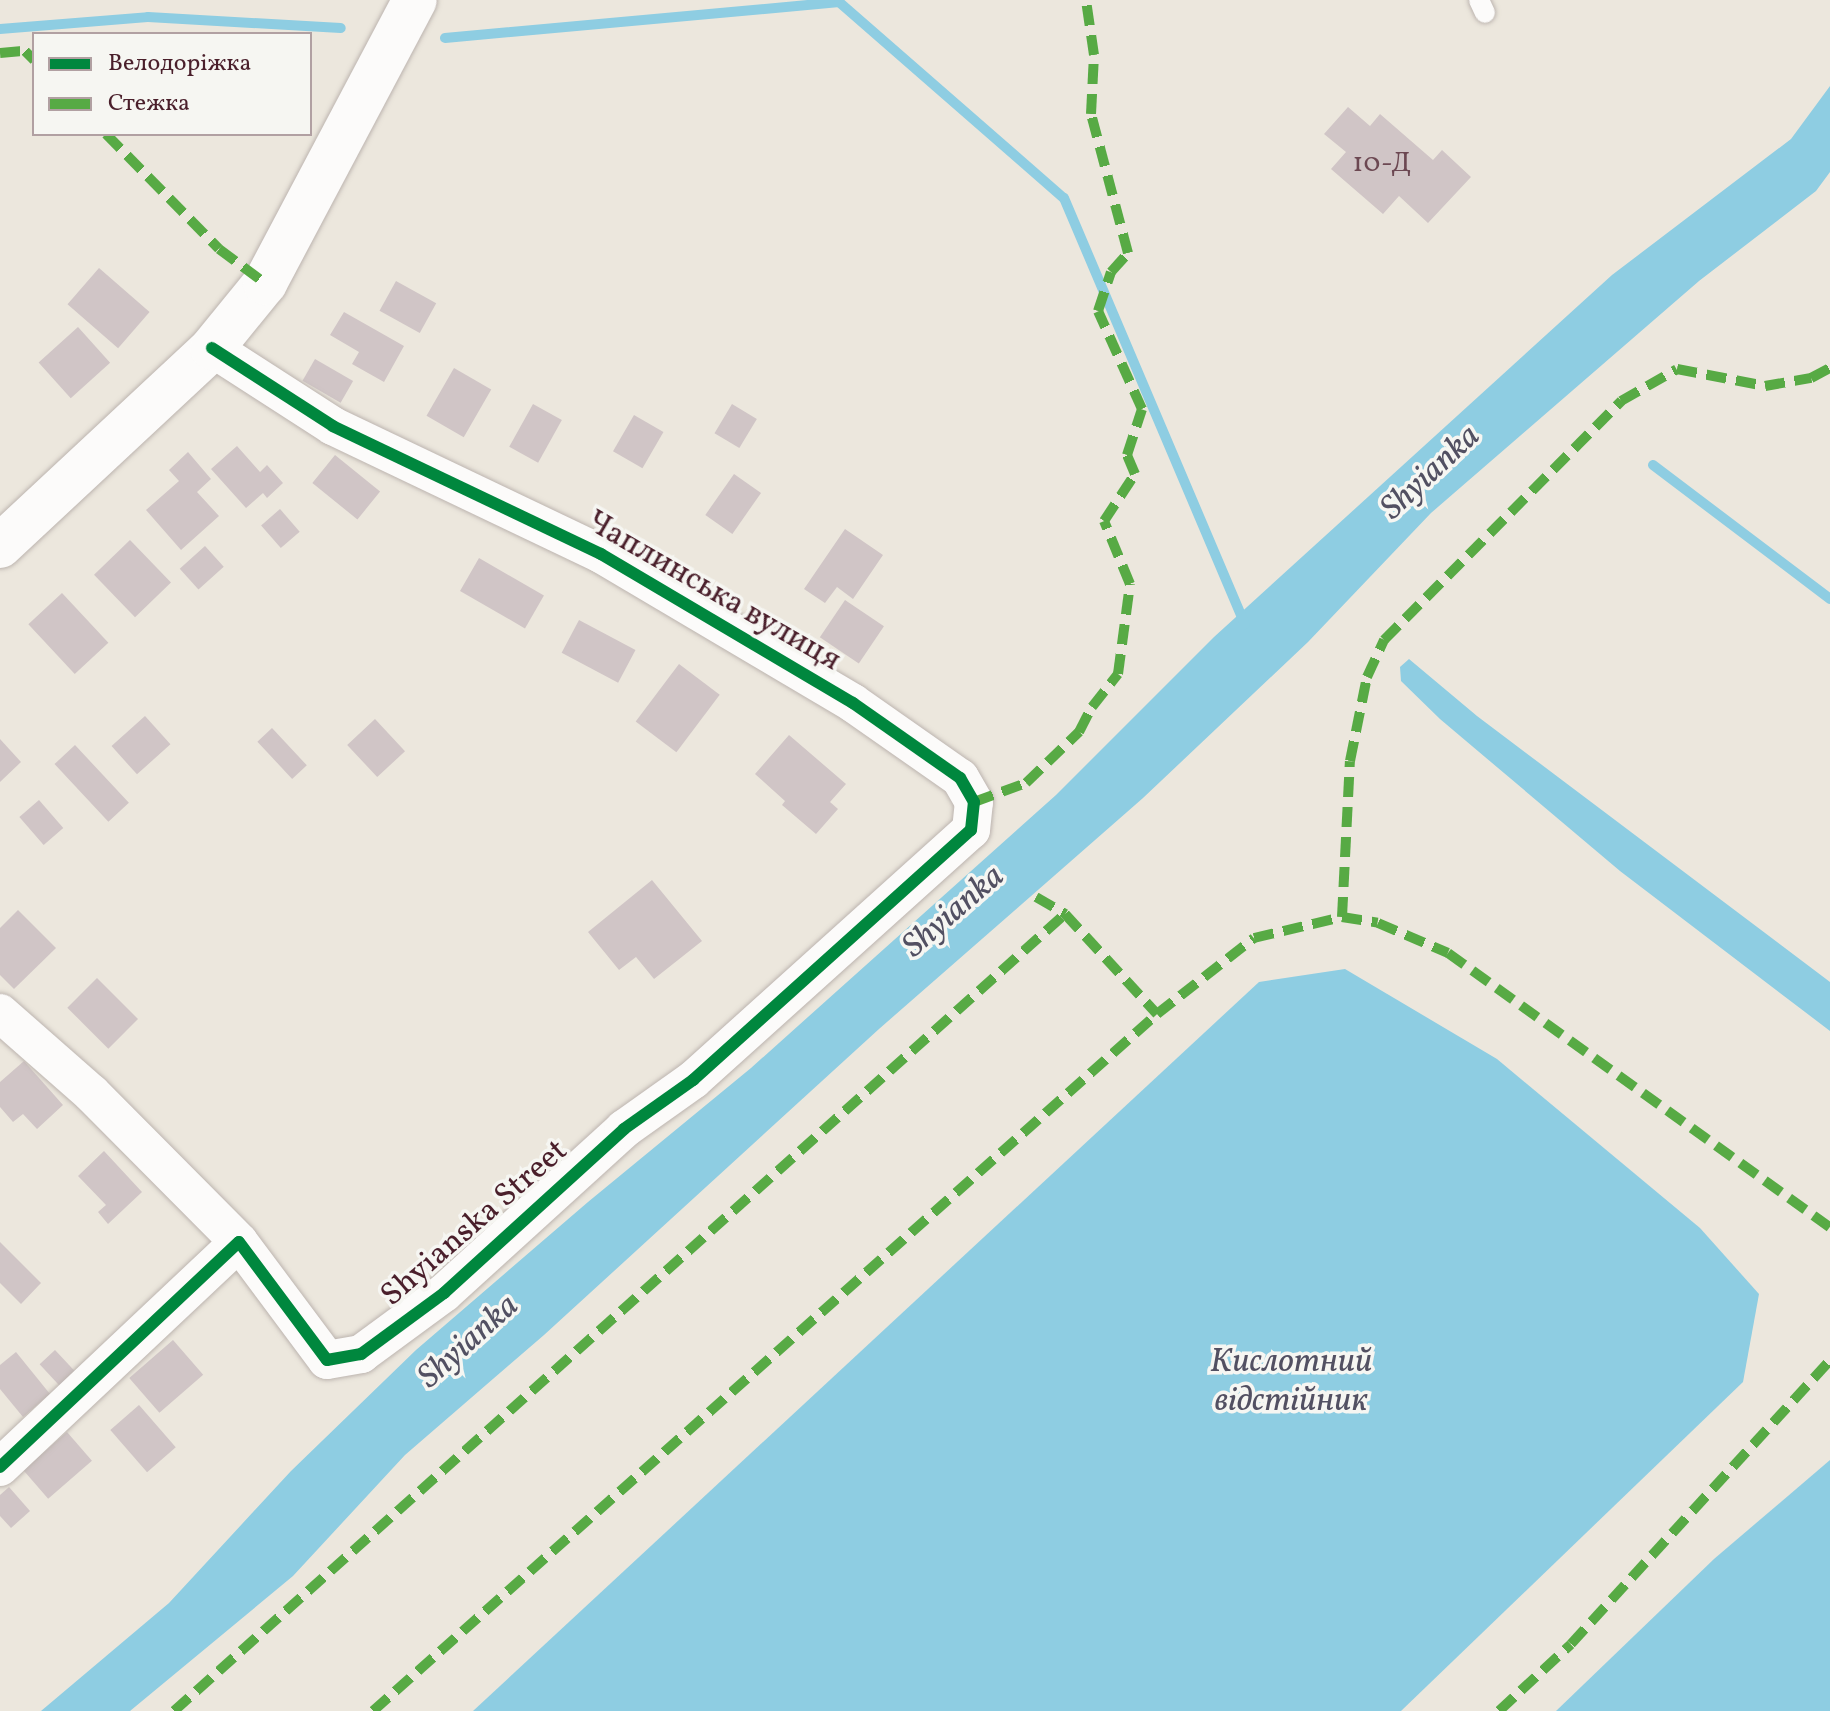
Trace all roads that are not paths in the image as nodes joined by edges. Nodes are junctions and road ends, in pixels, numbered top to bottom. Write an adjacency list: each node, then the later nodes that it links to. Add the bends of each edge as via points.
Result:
1 (415, 0): 2 (street, via 265,283)
2 (212, 348): 3 (street); 4 (street, Чаплинська вулиця, via 333,426 601,554 853,703 960,778 974,802)
3 (0, 546)
4 (971, 830): 6 (street, Shyianska Street, via 693,1080 624,1129 444,1293 361,1354 327,1360)
5 (0, 1013): 6 (street, via 91,1093)
6 (239, 1242): 7 (street)
7 (0, 1467)

